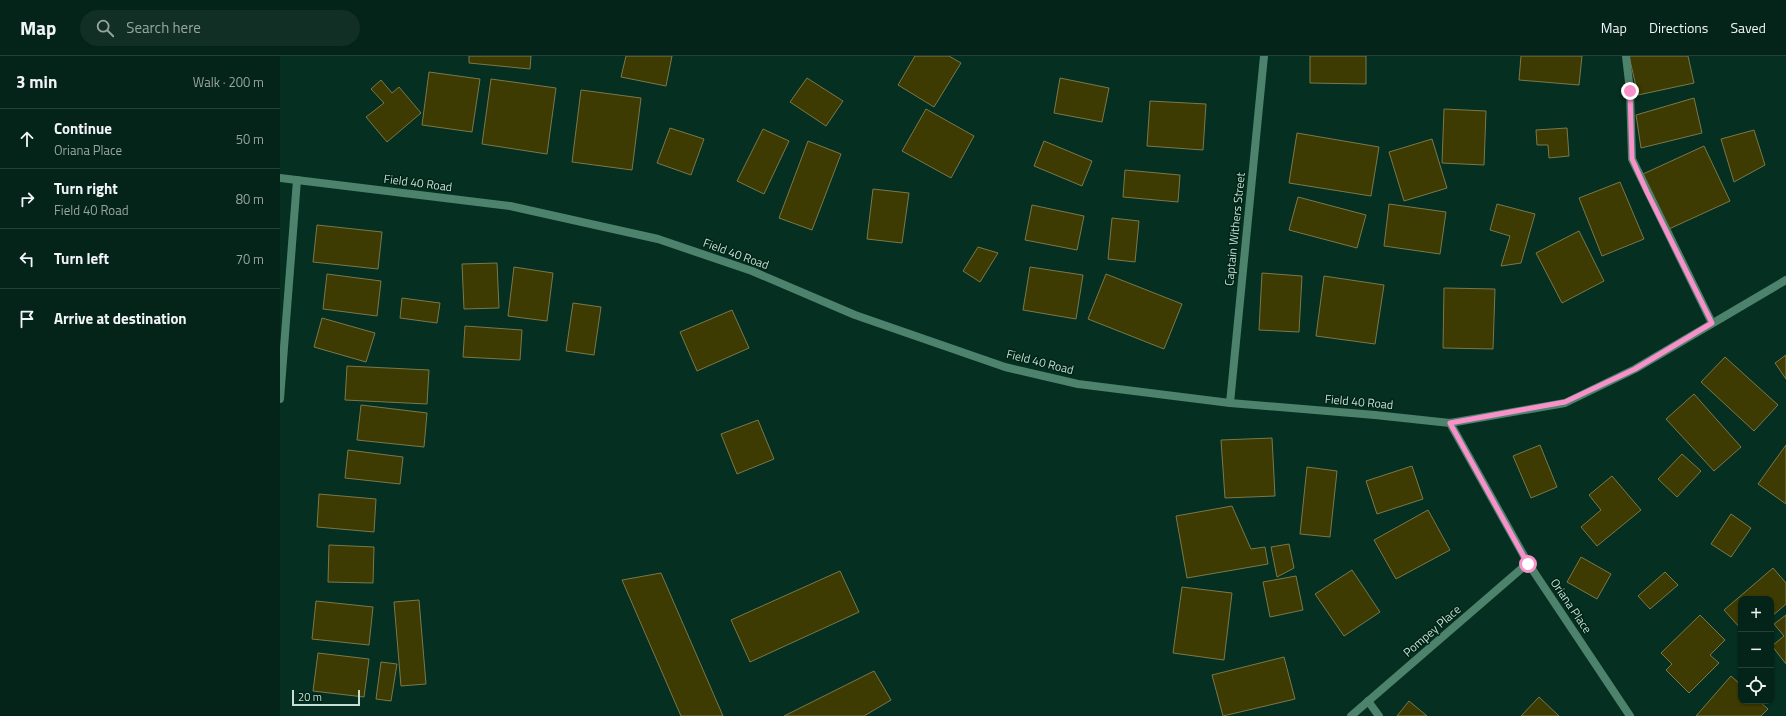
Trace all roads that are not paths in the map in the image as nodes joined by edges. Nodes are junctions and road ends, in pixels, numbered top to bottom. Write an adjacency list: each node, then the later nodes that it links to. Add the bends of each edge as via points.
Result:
1 (1264, 56): 8 (street, Captain Withers Street)
2 (1626, 56): 6 (street, via 1632,159)
3 (280, 178): 4 (street, Field 40 Road)
4 (297, 180): 7 (street); 8 (street, Field 40 Road, via 510,206 658,239 752,271 855,315 1005,366 1078,384)
5 (1786, 280): 6 (street, Field 40 Road)
6 (1712, 323): 9 (street, Field 40 Road, via 1635,369 1565,402)
7 (280, 399)
8 (1230, 403): 9 (street, Field 40 Road)
9 (1450, 423): 10 (street, Oriana Place)
10 (1528, 564): 11 (street, Pompey Place); 14 (street, Oriana Place)
11 (1368, 701): 12 (street, Pompey Place); 13 (street)
12 (1351, 716)
13 (1379, 716)
14 (1630, 716)

